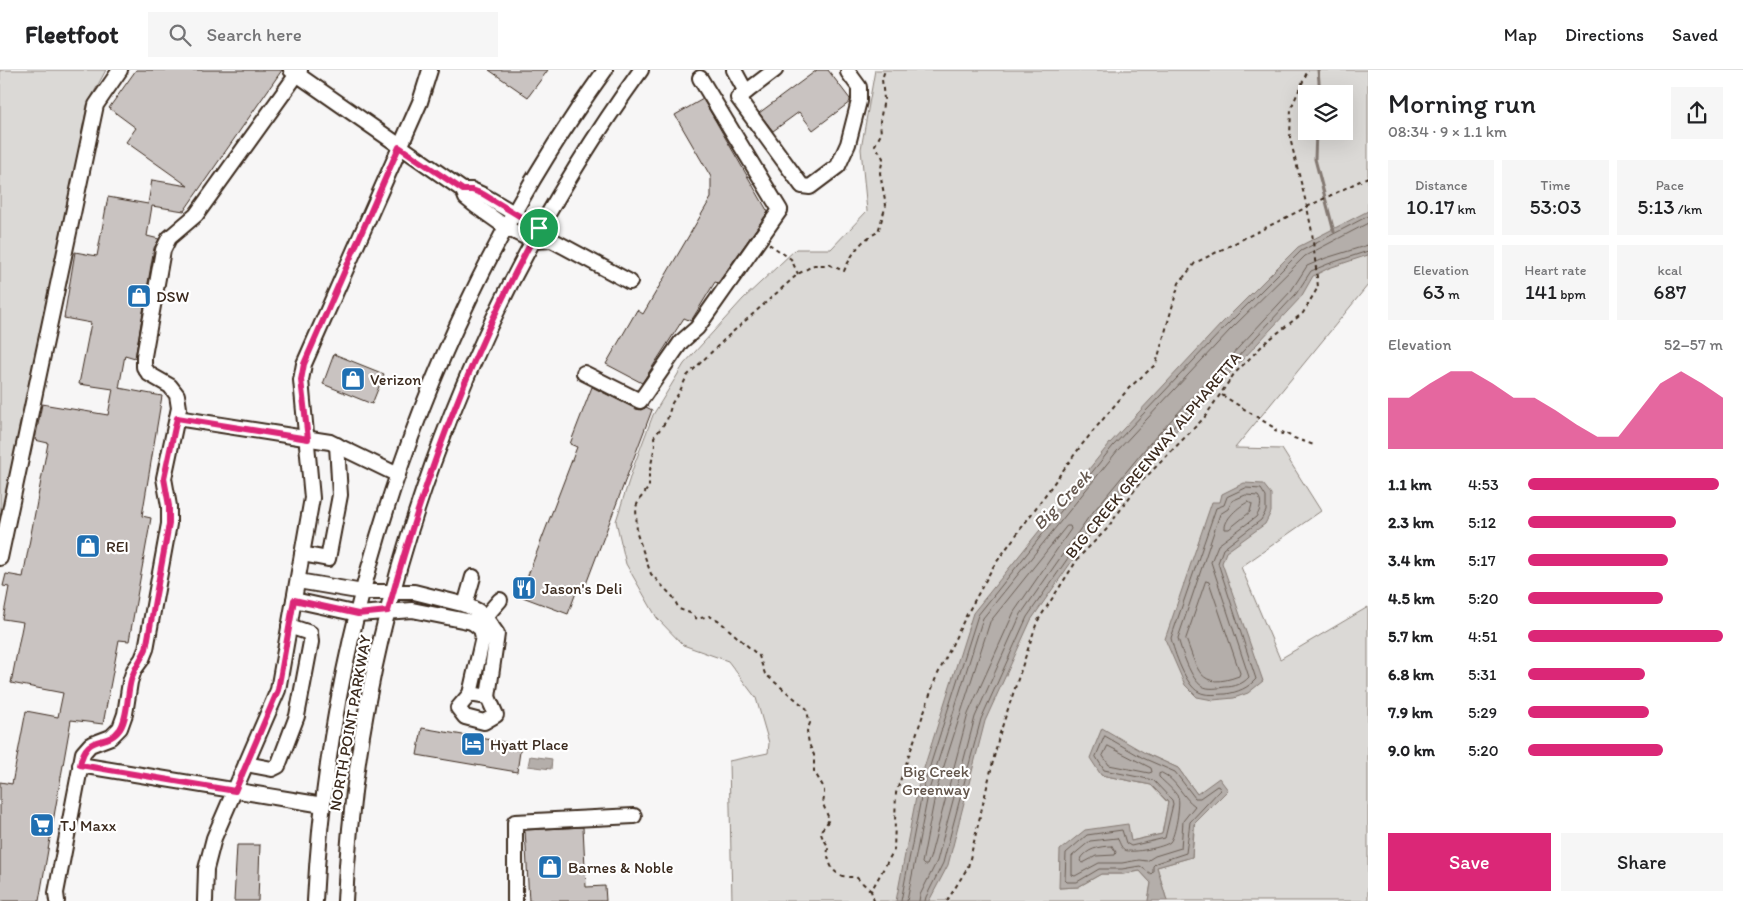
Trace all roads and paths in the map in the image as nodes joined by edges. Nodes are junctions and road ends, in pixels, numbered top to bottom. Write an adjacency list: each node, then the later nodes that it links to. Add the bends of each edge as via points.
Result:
1 (120, 70): 31 (street, via 96,105)
2 (430, 70): 13 (street, via 420,102)
3 (605, 70): 17 (street, NORTH POINT PARKWAY, via 573,116)
4 (640, 70): 19 (street, NORTH POINT PARKWAY, via 598,131)
5 (734, 70): 12 (street)
6 (775, 70): 12 (street)
7 (885, 70): 21 (path, via 881,134 875,145 883,158 880,173 886,205 878,232 870,235 855,250 844,271 830,265 814,265)
8 (1308, 70): 16 (path, BIG CREEK GREENWAY ALPHARETTA, via 1291,108 1290,138)
9 (855, 71): 12 (street, via 859,101 848,144 838,166 810,187 802,186 738,98)
10 (296, 72): 13 (street); 25 (street, via 196,215 170,238 163,250 144,368 170,386 177,395)
11 (700, 78): 20 (street, via 780,210)
12 (746, 92)
13 (399, 147): 15 (street); 26 (street, via 304,364 301,380)
14 (1368, 177): 16 (path)
15 (463, 190): 17 (street, via 477,192); 18 (street, via 466,198)
16 (1307, 207): 24 (path, BIG CREEK GREENWAY ALPHARETTA, via 1318,287 1303,313 1266,342 1234,374); 51 (path, via 1194,263 1180,283 1156,364 1129,388 1080,447 993,567 935,680 896,793 894,850)
17 (515, 213): 18 (street, NORTH POINT PARKWAY); 19 (street)
18 (507, 228): 19 (street); 29 (street, NORTH POINT PARKWAY, via 445,355)
19 (536, 235): 22 (street, via 552,240); 35 (street, NORTH POINT PARKWAY, via 458,397 426,484)
20 (760, 238): 21 (path, via 791,259); 23 (street, via 697,328 681,342 640,401)
21 (798, 274): 51 (path, via 687,376 667,420 654,437 649,488 636,507 637,534 651,574 674,597 679,610 690,613 697,620 709,616 718,620 759,656 765,674 806,708 814,771 824,788 823,804 829,819 820,835 828,848 830,862 840,876 856,876)
22 (630, 282)
23 (584, 373)
24 (1221, 395): 28 (path, via 1275,431); 58 (path, BIG CREEK GREENWAY ALPHARETTA, via 1204,418 1139,484 1106,530 1079,557 1036,622 999,736 968,866)
25 (177, 418): 26 (street); 47 (street, via 164,478 169,524 146,649 130,682 120,728 111,737 90,745 83,753)
26 (308, 439): 27 (street); 30 (street, via 312,498)
27 (337, 445): 29 (street); 30 (street, via 340,495 328,559)
28 (1314, 445)
29 (398, 475): 34 (street, NORTH POINT PARKWAY)
30 (302, 554): 33 (street)
31 (0, 558)
32 (474, 577): 38 (street)
33 (298, 581): 34 (street); 36 (street)
34 (363, 592): 35 (street); 40 (street, NORTH POINT PARKWAY)
35 (393, 592): 38 (street, via 414,592); 39 (street, NORTH POINT PARKWAY)
36 (294, 600): 40 (street); 43 (street)
37 (500, 600): 41 (street)
38 (464, 605): 41 (street)
39 (388, 611): 40 (street); 42 (street, via 412,610); 55 (street, NORTH POINT PARKWAY, via 357,768)
40 (358, 614): 49 (street, NORTH POINT PARKWAY, via 334,725)
41 (485, 617): 42 (street); 45 (street, via 497,634)
42 (472, 622): 44 (street, via 481,629 483,637)
43 (289, 626): 46 (street, via 278,690); 46 (street, via 310,632 311,642 297,716 278,766 272,769)
44 (470, 694): 45 (street); 45 (street, via 458,708 465,717 484,722 496,715)
45 (488, 697)
46 (246, 764): 48 (street)
47 (80, 765): 48 (street); 52 (street)
48 (235, 791): 49 (street); 53 (street, via 214,838 206,869)
49 (323, 805): 54 (street, NORTH POINT PARKWAY)
50 (634, 816): 56 (street, via 515,822)
51 (871, 891): 57 (path)
52 (57, 901)
53 (205, 901)
54 (315, 901)
55 (344, 901)
56 (515, 901)
57 (874, 901)
58 (947, 901)

